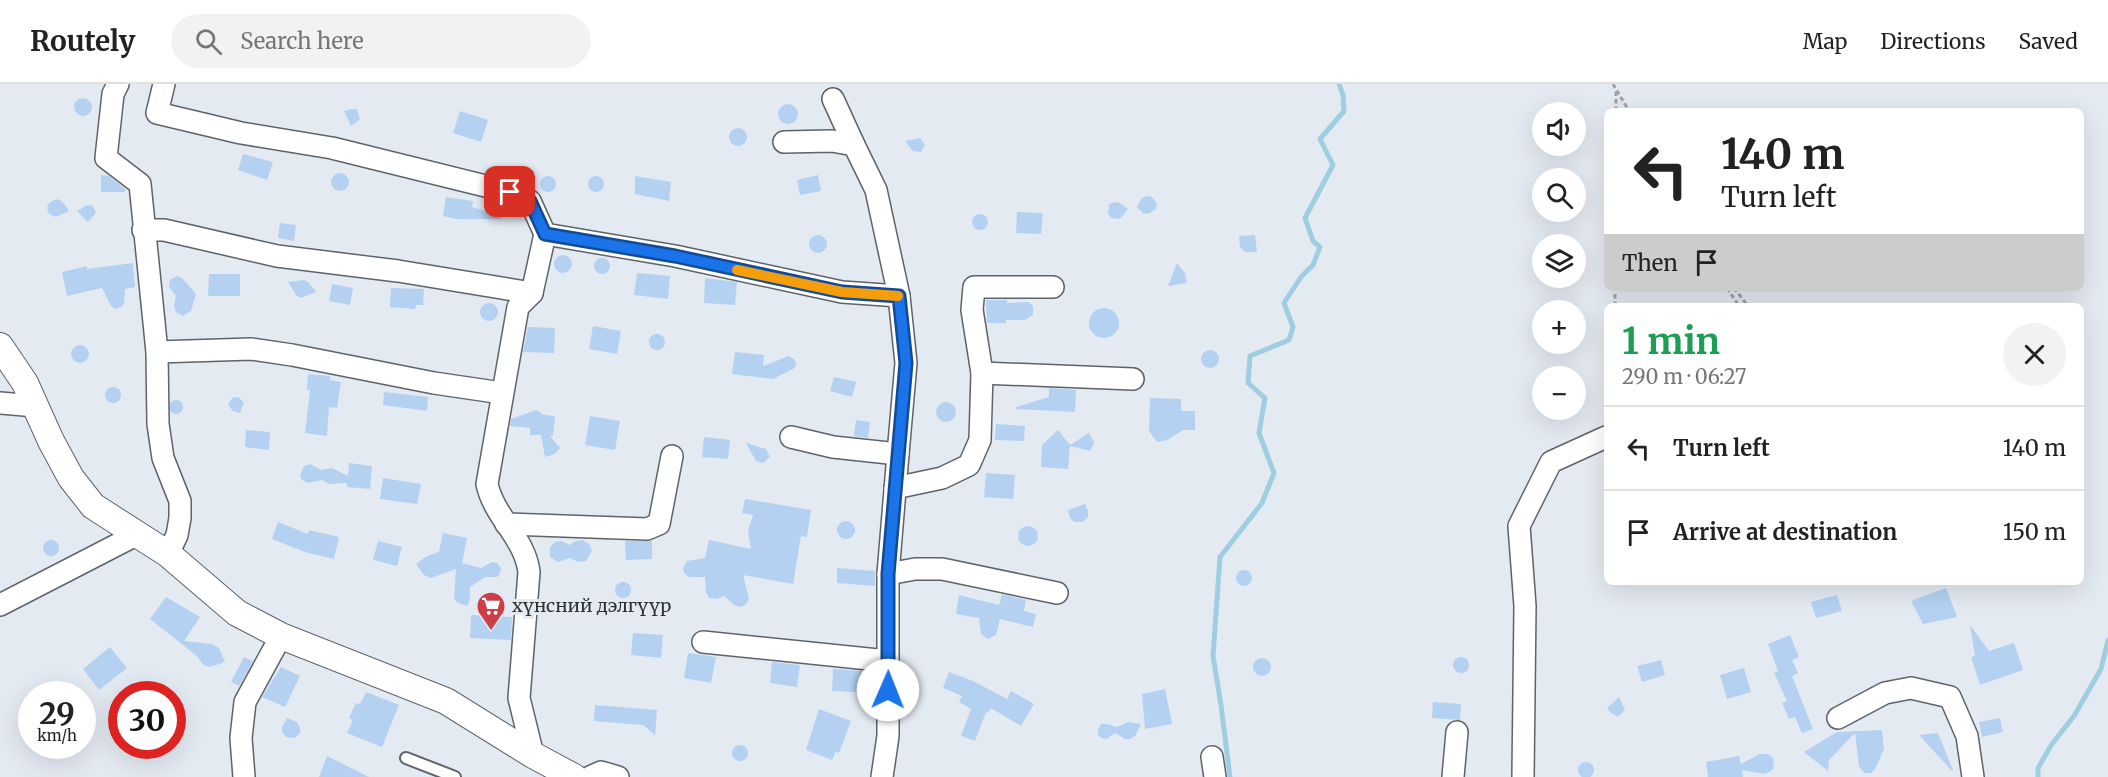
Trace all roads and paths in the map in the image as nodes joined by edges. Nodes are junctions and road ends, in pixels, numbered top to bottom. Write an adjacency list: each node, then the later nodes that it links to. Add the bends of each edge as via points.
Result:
1 (118, 84): 10 (street, via 113,94 106,159 140,184)
2 (164, 84): 11 (street, via 157,113 332,148 510,192 530,201)
3 (1613, 84): 4 (path)
4 (1616, 89): 6 (path); 7 (path)
5 (833, 99): 9 (street)
6 (1616, 108)
7 (1627, 108)
8 (784, 142): 9 (street, via 832,141)
9 (854, 145): 15 (street, via 876,190)
10 (143, 230): 14 (street, via 164,230 277,256); 18 (street)
11 (545, 234): 14 (street); 15 (street, via 675,256 842,292)
12 (1053, 287): 19 (street, via 974,287 972,310)
13 (1736, 291): 16 (path)
14 (532, 293): 21 (street, via 518,308)
15 (899, 296): 26 (street, via 906,363)
16 (1746, 303)
17 (0, 346): 23 (street)
18 (157, 352): 21 (street, via 251,349); 31 (street, via 161,447 180,501 177,535)
19 (982, 373): 20 (street); 28 (street, via 980,440 969,465 942,478)
20 (1133, 379)
21 (502, 393): 29 (street, via 487,484 490,499)
22 (0, 403): 23 (street)
23 (36, 406): 30 (street, via 71,478 93,506)
24 (791, 437): 26 (street, via 833,447)
25 (1604, 438): 50 (street, via 1551,462 1519,526 1525,606)
26 (898, 454): 28 (street)
27 (672, 456): 29 (street, via 659,524 647,529)
28 (895, 488): 32 (street)
29 (506, 524): 40 (street, via 527,556 529,572 519,698)
30 (136, 536): 31 (street); 34 (street)
31 (168, 554): 35 (street, via 237,613)
32 (888, 574): 33 (street, via 942,569); 37 (street)
33 (1057, 593)
34 (0, 605)
35 (281, 636): 40 (street, via 446,701); 43 (street, via 245,702 241,738)
36 (703, 642): 37 (street)
37 (888, 661): 48 (street, via 888,736)
38 (1838, 718): 42 (street, via 1885,693 1911,688 1950,698 1967,736)
39 (1457, 732): 49 (street)
40 (533, 755): 45 (street)
41 (406, 758): 44 (lane)
42 (1967, 776)
43 (244, 777)
44 (455, 777)
45 (574, 777)
46 (590, 777): 47 (street, via 601,772)
47 (618, 777)
48 (882, 777)
49 (1453, 777)
50 (1522, 777)

